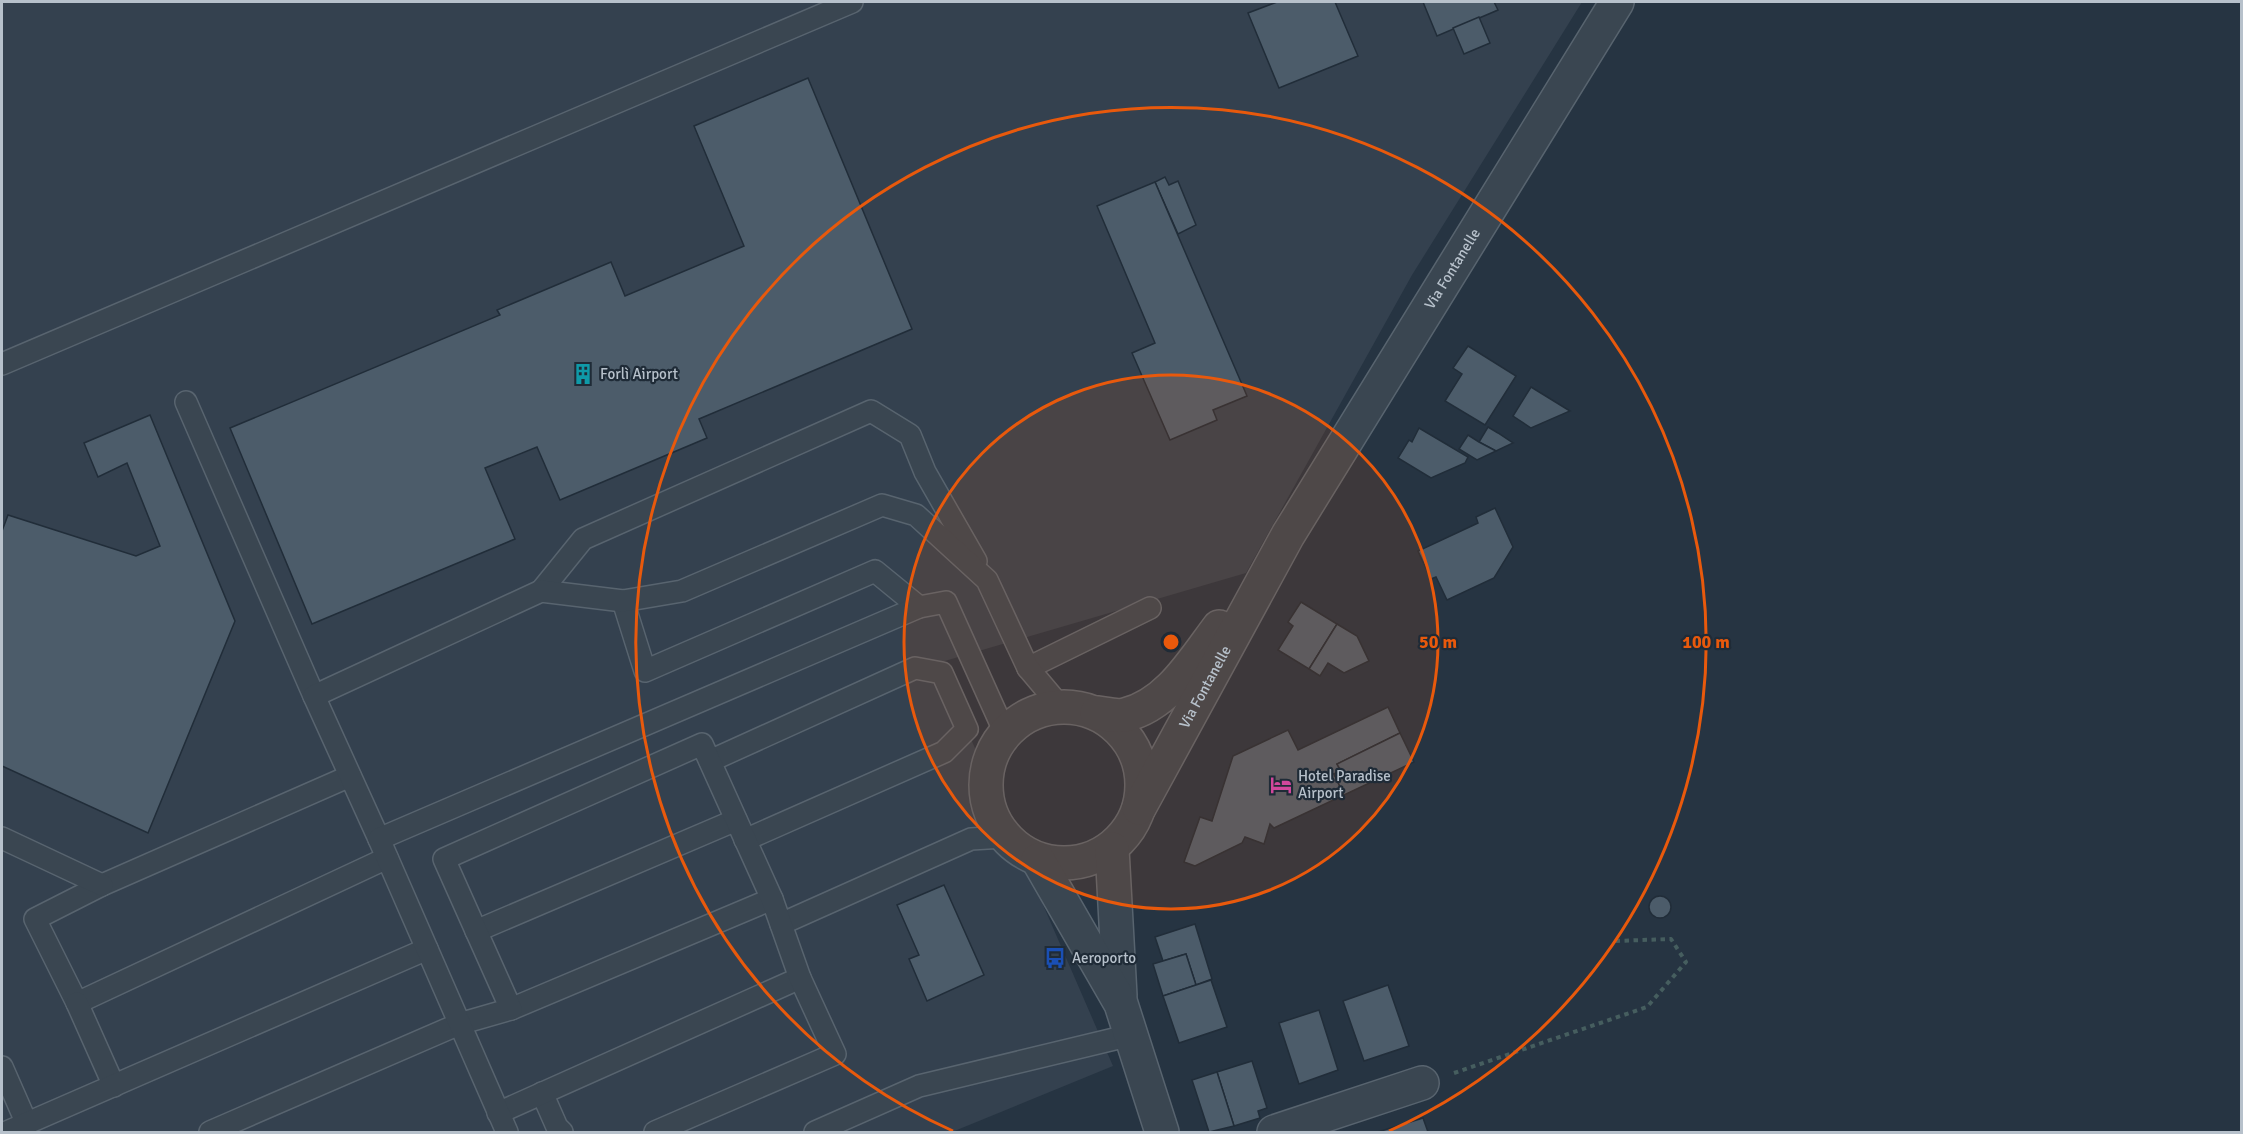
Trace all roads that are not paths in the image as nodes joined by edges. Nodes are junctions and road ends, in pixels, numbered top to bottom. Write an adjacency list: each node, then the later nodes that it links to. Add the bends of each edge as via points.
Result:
1 (852, 2): 3 (lane)
2 (1617, 2): 5 (street, Via Fontanelle)
3 (2, 364)
4 (186, 402): 12 (lane)
5 (1288, 535): 14 (street, Via Fontanelle, via 1194,661 1159,698 1123,716); 18 (street, Via Fontanelle)
6 (987, 580): 7 (lane, via 925,472 910,435 871,411 583,539); 8 (lane, via 916,515 882,505 682,591); 11 (lane)
7 (541, 591): 8 (lane); 12 (lane)
8 (623, 601): 9 (lane, via 645,671 875,571)
9 (920, 607): 15 (lane, via 946,602); 23 (lane)
10 (1150, 608): 11 (lane)
11 (1028, 668): 13 (lane)
12 (314, 696): 17 (lane)
13 (1060, 706): 14 (street); 15 (street, via 1033,712)
14 (1097, 713): 18 (street, via 1120,729 1137,756 1143,783)
15 (1005, 733): 20 (street, via 990,757 985,786 990,813)
16 (710, 761): 19 (lane); 22 (lane, via 915,668 942,673 967,729 944,752); 29 (lane, via 702,744 444,859)
17 (350, 776): 23 (lane); 26 (lane)
18 (1139, 807): 24 (street, via 1127,832)
19 (736, 820): 22 (lane); 29 (lane)
20 (1004, 837): 25 (street); 28 (lane, via 971,839)
21 (2, 838): 26 (lane)
22 (745, 840): 27 (lane)
23 (383, 849): 30 (lane); 32 (lane)
24 (1112, 849): 25 (street, via 1083,862); 33 (street)
25 (1038, 860): 33 (street)
26 (102, 885): 32 (lane, via 35,919)
27 (772, 899): 28 (lane); 34 (lane)
28 (781, 924): 31 (lane)
29 (476, 931): 34 (lane)
30 (426, 949): 35 (lane); 39 (lane)
31 (800, 978): 40 (lane); 47 (lane, via 835,1054)
32 (77, 1003): 39 (lane)
33 (1121, 1004): 36 (street)
34 (511, 1009): 35 (lane)
35 (459, 1024): 41 (lane); 43 (lane)
36 (1131, 1035): 48 (lane, via 919,1086); 49 (street)
37 (2, 1067): 42 (lane)
38 (1422, 1083): 50 (street)
39 (114, 1086): 42 (lane)
40 (542, 1093): 41 (lane); 46 (lane)
41 (498, 1113): 45 (lane)
42 (27, 1124): 44 (lane)
43 (219, 1131)
44 (7, 1132)
45 (507, 1132)
46 (562, 1132)
47 (654, 1132)
48 (815, 1132)
49 (1162, 1132)
50 (1274, 1132)

